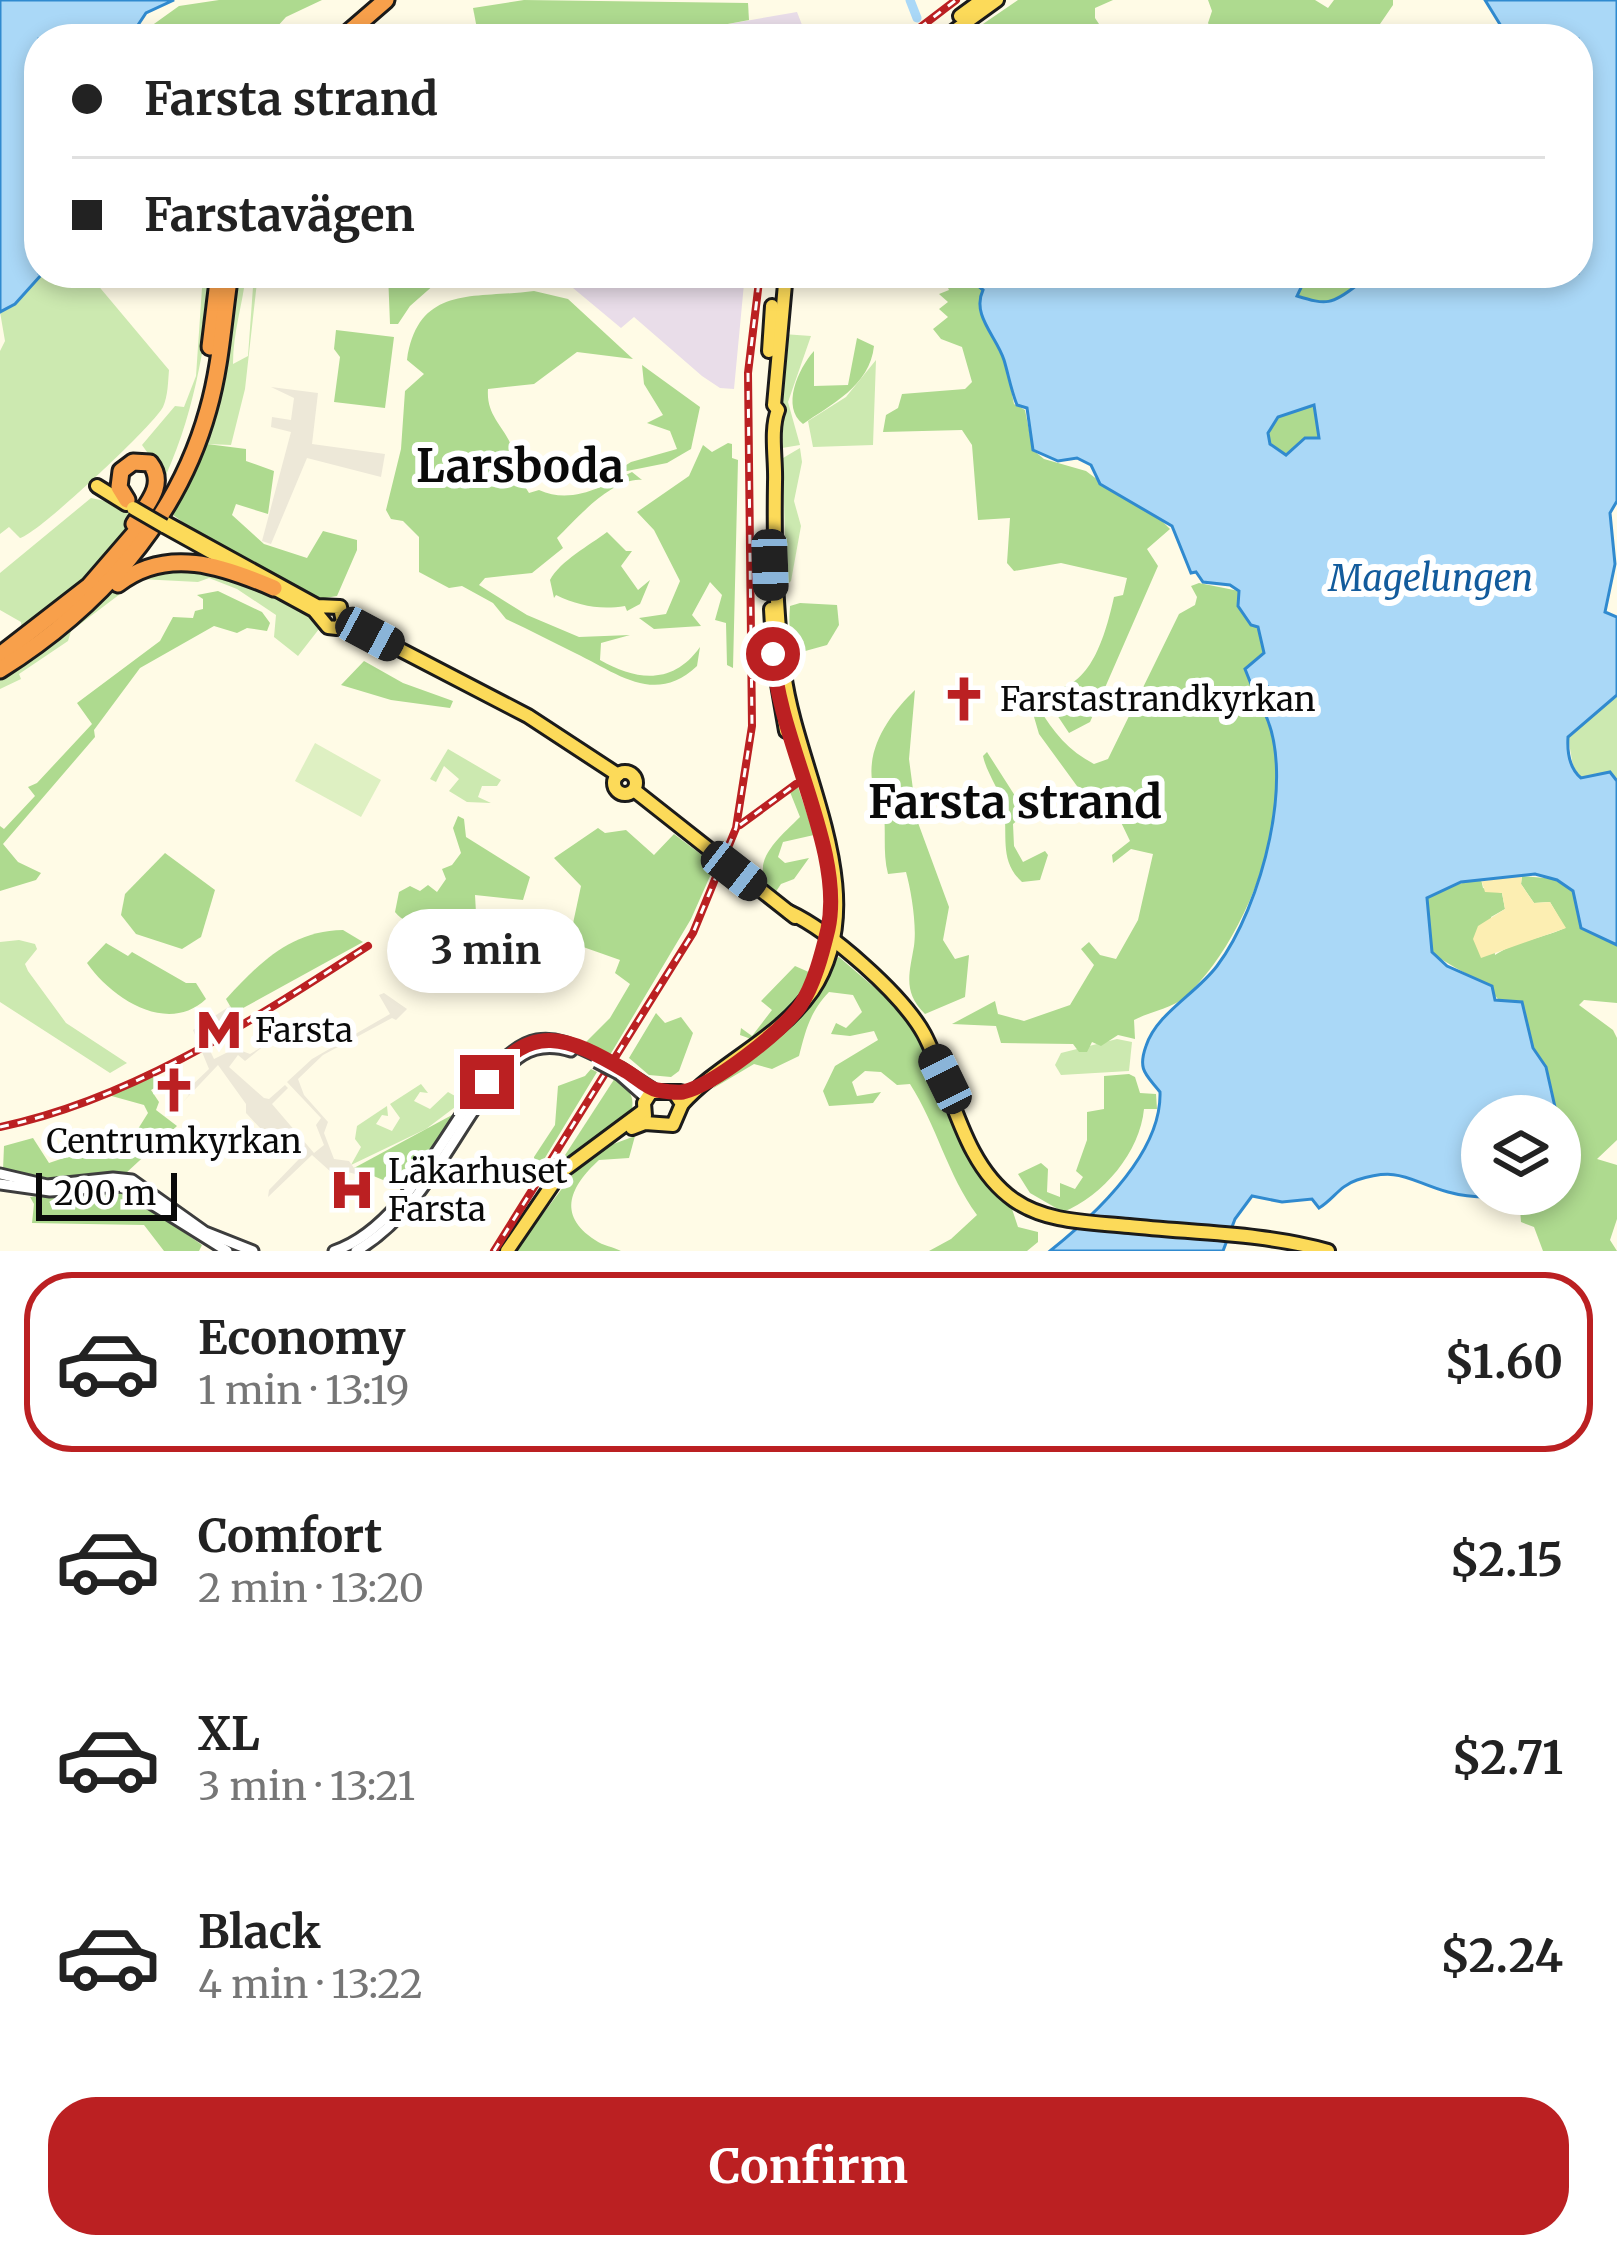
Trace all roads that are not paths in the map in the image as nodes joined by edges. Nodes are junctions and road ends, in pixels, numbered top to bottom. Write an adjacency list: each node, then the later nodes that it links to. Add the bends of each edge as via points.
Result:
1 (370, 0): 5 (highway)
2 (386, 0): 6 (highway)
3 (982, 0): 7 (main road)
4 (997, 0): 8 (main road)
5 (348, 24)
6 (353, 24)
7 (956, 24)
8 (959, 24)
9 (217, 288): 17 (highway, via 208,368 186,446 138,533)
10 (228, 288): 20 (highway, via 214,386 183,478 139,549)
11 (781, 288): 23 (main road, via 772,411 778,660 790,746 825,854)
12 (135, 447): 13 (highway)
13 (150, 464): 15 (highway, via 121,471 118,487); 17 (highway, via 157,486)
14 (98, 484): 15 (main road)
15 (132, 504): 16 (main road, bridge)
16 (214, 561): 18 (highway); 19 (main road); 20 (highway, via 143,568)
17 (89, 586): 21 (highway)
18 (274, 588): 19 (main road)
19 (325, 612): 23 (main road, via 328,627 343,621 370,634 538,722 618,775 633,775 634,790)
20 (43, 639): 22 (highway)
21 (0, 655)
22 (0, 670)
23 (828, 941): 25 (main road, via 820,976 798,1008 715,1078); 34 (main road, via 923,1032 985,1172 1014,1200 1072,1220)
24 (597, 1060): 26 (street, bridge, via 620,1071); 31 (street, via 550,1039 511,1052 386,1222); 32 (street, via 556,1046 514,1058 409,1206)
25 (678, 1098): 26 (main road); 26 (main road, via 673,1125 662,1128)
26 (649, 1106): 33 (main road, via 561,1172)
27 (0, 1178): 28 (street, via 112,1178)
28 (189, 1225): 29 (street); 30 (street)
29 (227, 1251)
30 (253, 1251)
31 (334, 1251)
32 (356, 1251)
33 (507, 1251)
34 (1328, 1251)

